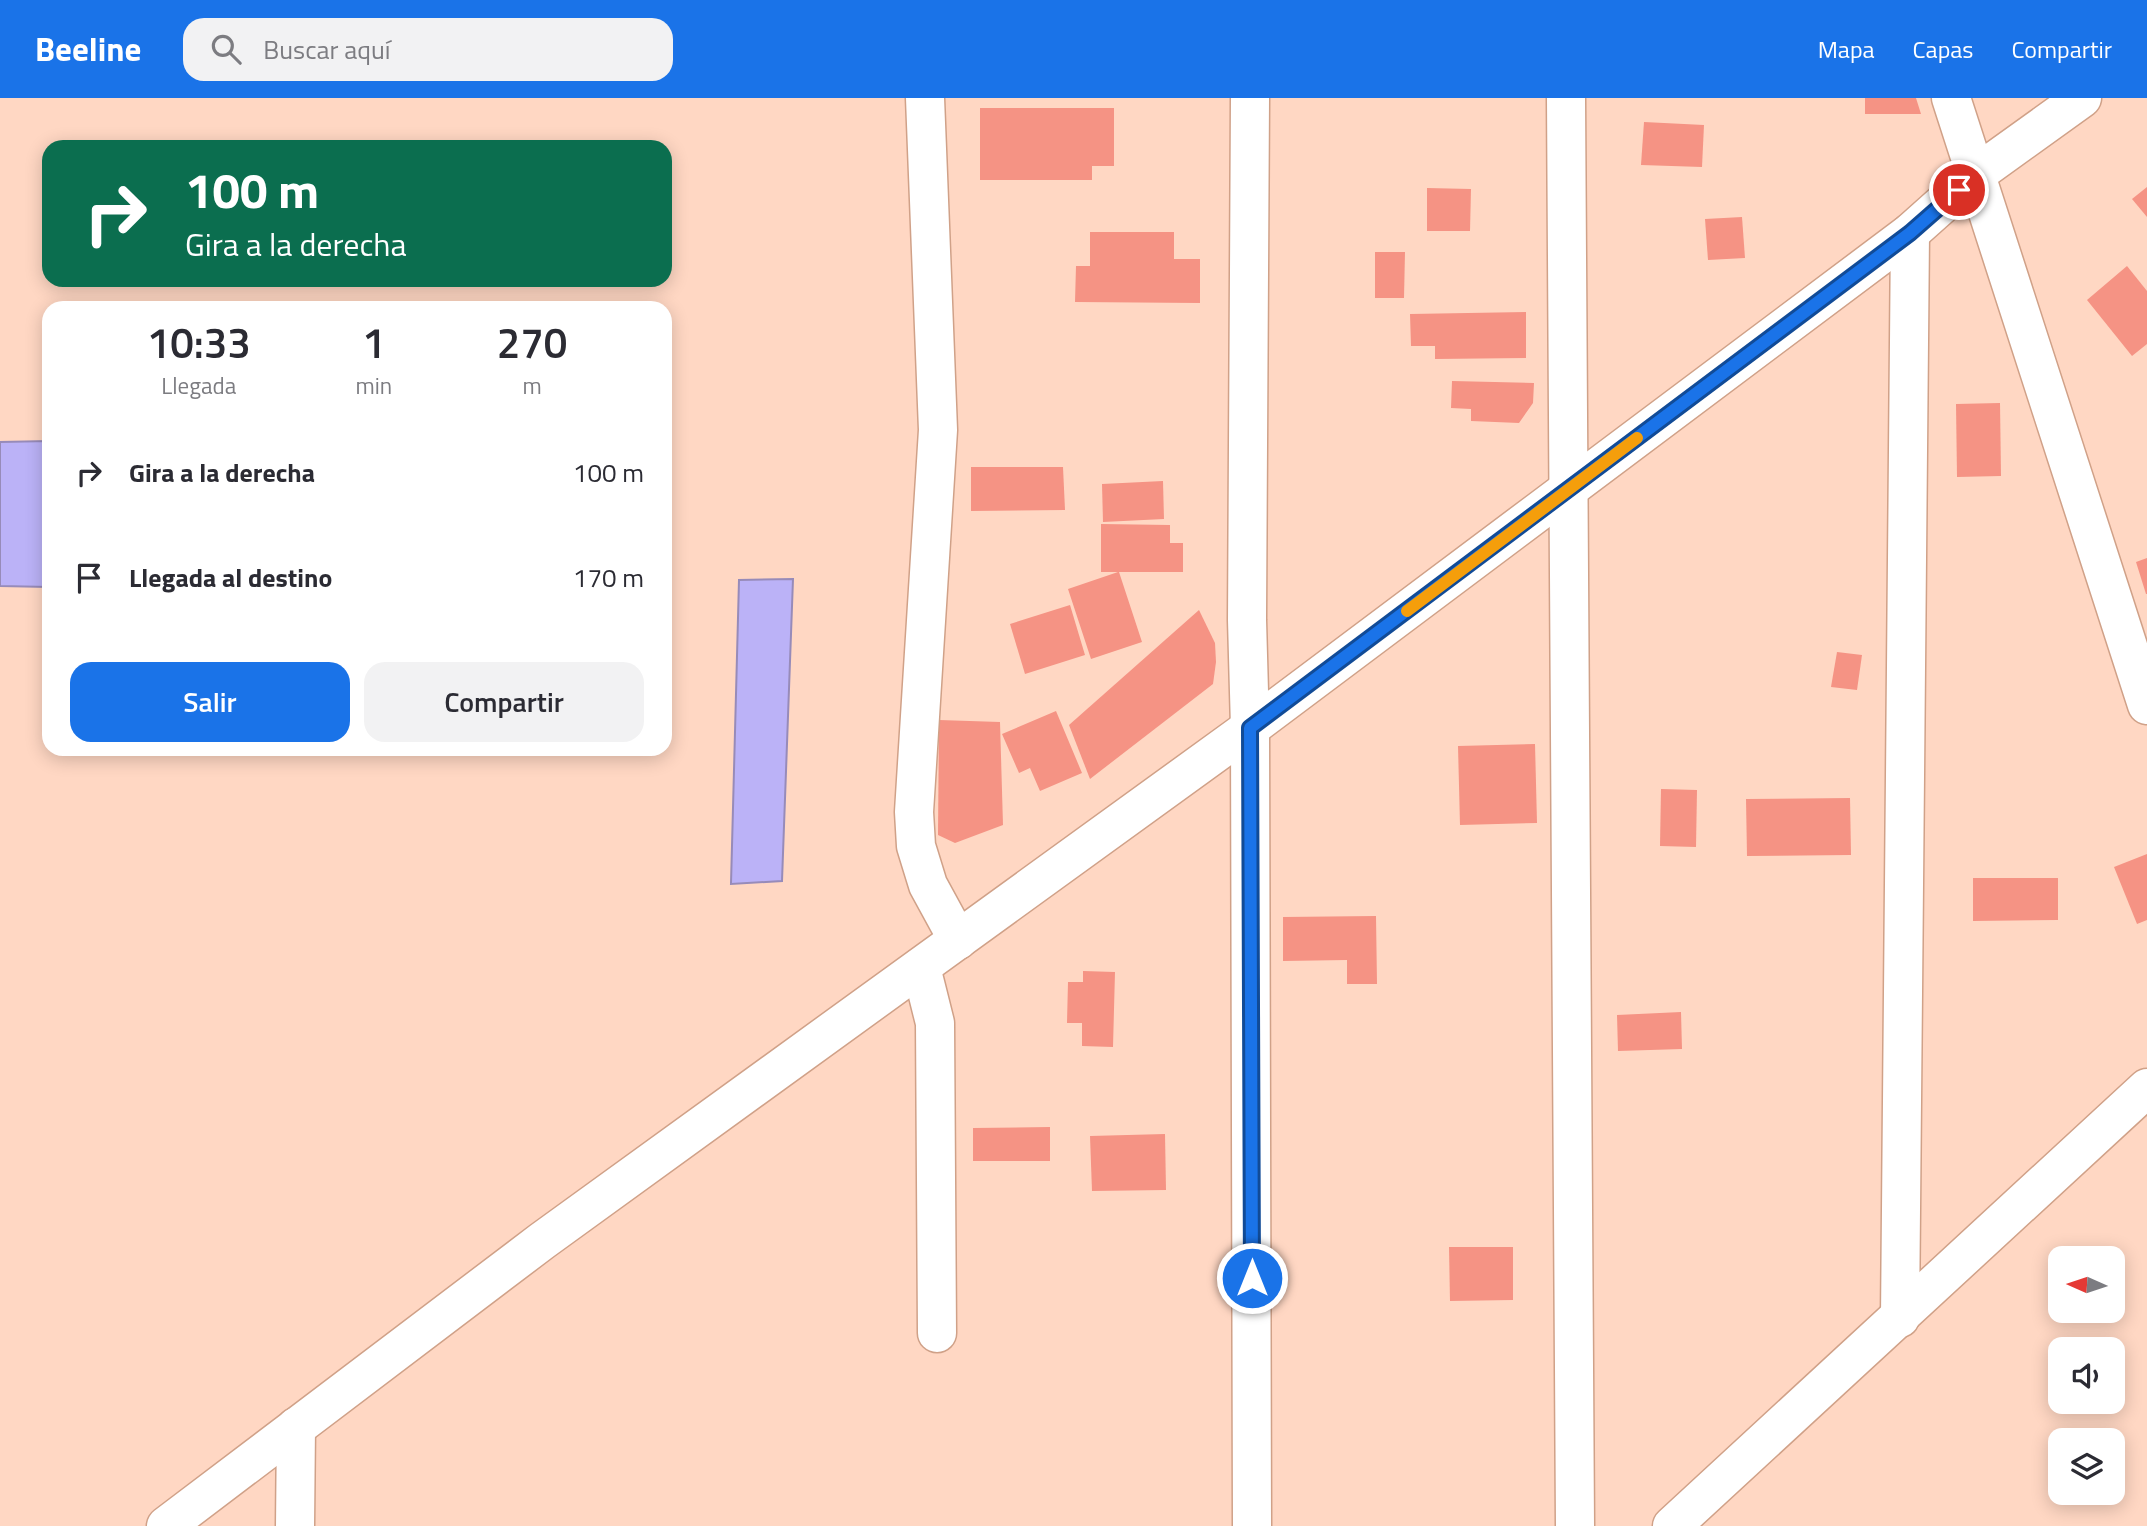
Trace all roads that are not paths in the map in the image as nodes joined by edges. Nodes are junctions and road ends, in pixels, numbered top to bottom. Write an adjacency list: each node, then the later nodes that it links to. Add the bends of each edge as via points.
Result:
1 (925, 98): 11 (street, via 938,430 914,812 916,846 928,885)
2 (1250, 98): 10 (street)
3 (1566, 98): 8 (street)
4 (1951, 98): 6 (street)
5 (2082, 98): 6 (street)
6 (1975, 175): 7 (street); 9 (street)
7 (1910, 233): 8 (street); 14 (street)
8 (1568, 489): 10 (street); 20 (street)
9 (2147, 705)
10 (1250, 728): 11 (street); 19 (street)
11 (958, 940): 12 (street)
12 (921, 967): 15 (street, via 935,1023); 16 (street, via 542,1241)
13 (2147, 1088): 14 (street)
14 (1900, 1318): 21 (street)
15 (937, 1333)
16 (296, 1427): 17 (street); 18 (street)
17 (166, 1526)
18 (295, 1526)
19 (1252, 1526)
20 (1576, 1526)
21 (1672, 1526)

